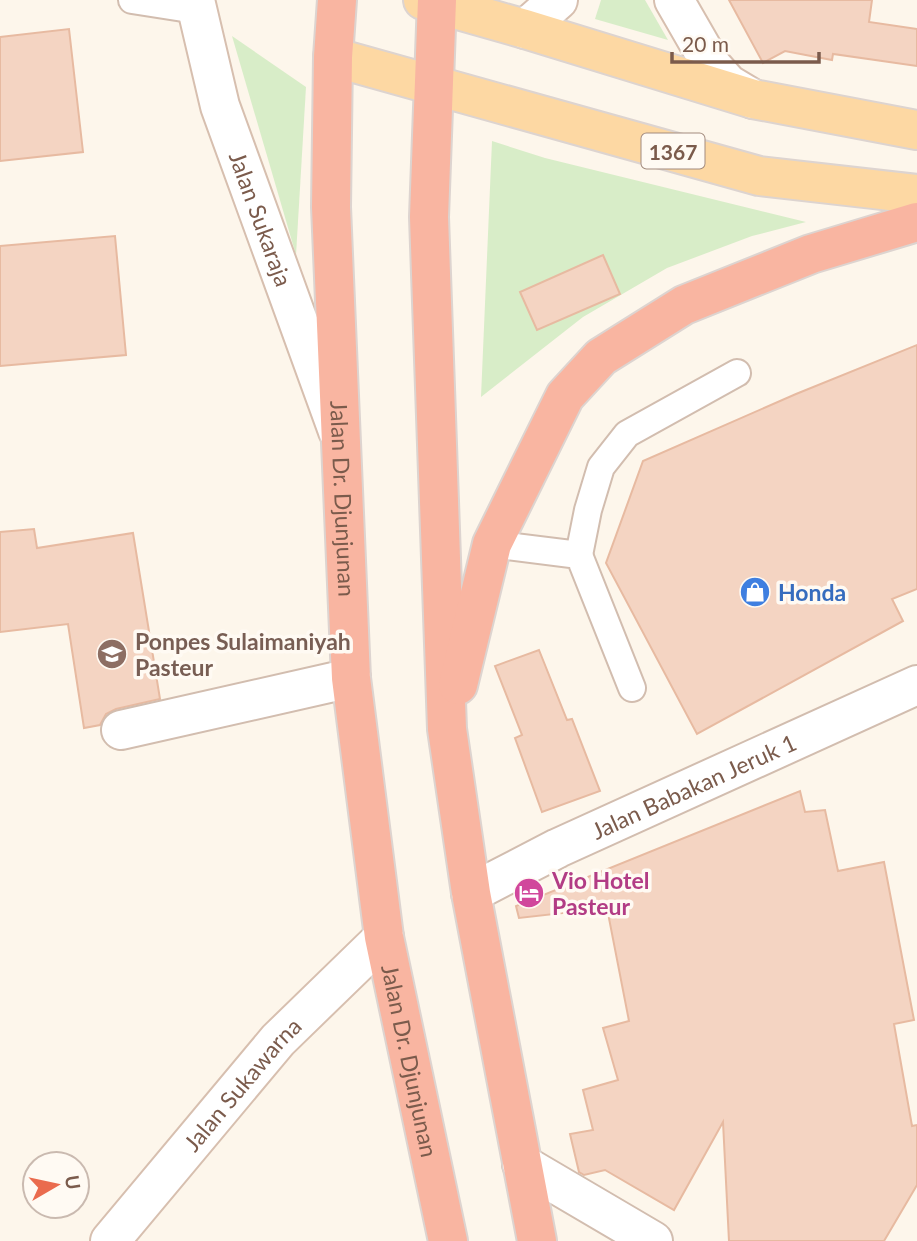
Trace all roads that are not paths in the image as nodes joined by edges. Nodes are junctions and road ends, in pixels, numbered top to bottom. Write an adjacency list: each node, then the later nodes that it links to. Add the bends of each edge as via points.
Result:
1 (132, 0): 6 (lane)
2 (337, 0): 8 (highway, Jalan Dr. Djunjunan)
3 (558, 0): 7 (street)
4 (674, 0): 10 (street, via 712,66 728,84)
5 (432, 1): 7 (main road); 9 (highway)
6 (196, 5): 15 (street, Jalan Sukaraja, via 220,106)
7 (525, 29): 10 (main road)
8 (333, 57): 9 (main road, 1367); 15 (highway, Jalan Dr. Djunjunan, via 331,207)
9 (433, 85): 12 (main road, 1367, via 758,176); 21 (highway, via 429,217)
10 (753, 99): 11 (main road)
11 (917, 130)
12 (917, 194)
13 (917, 222): 16 (highway, via 811,254 684,305 601,357 565,396)
14 (737, 373): 17 (lane, via 626,434 601,467)
15 (340, 436): 18 (highway, Jalan Dr. Djunjunan)
16 (492, 544): 17 (lane); 21 (highway)
17 (579, 555): 20 (lane)
18 (351, 678): 22 (street); 24 (highway, Jalan Dr. Djunjunan)
19 (917, 685): 23 (street, Jalan Babakan Jeruk 1, via 558,848)
20 (632, 688)
21 (447, 729): 23 (highway)
22 (121, 730)
23 (471, 893): 25 (highway)
24 (384, 937): 26 (street, Jalan Sukawarna, via 278,1040); 27 (highway, Jalan Dr. Djunjunan)
25 (522, 1164): 28 (highway); 29 (street)
26 (110, 1241)
27 (448, 1241)
28 (537, 1241)
29 (653, 1241)

